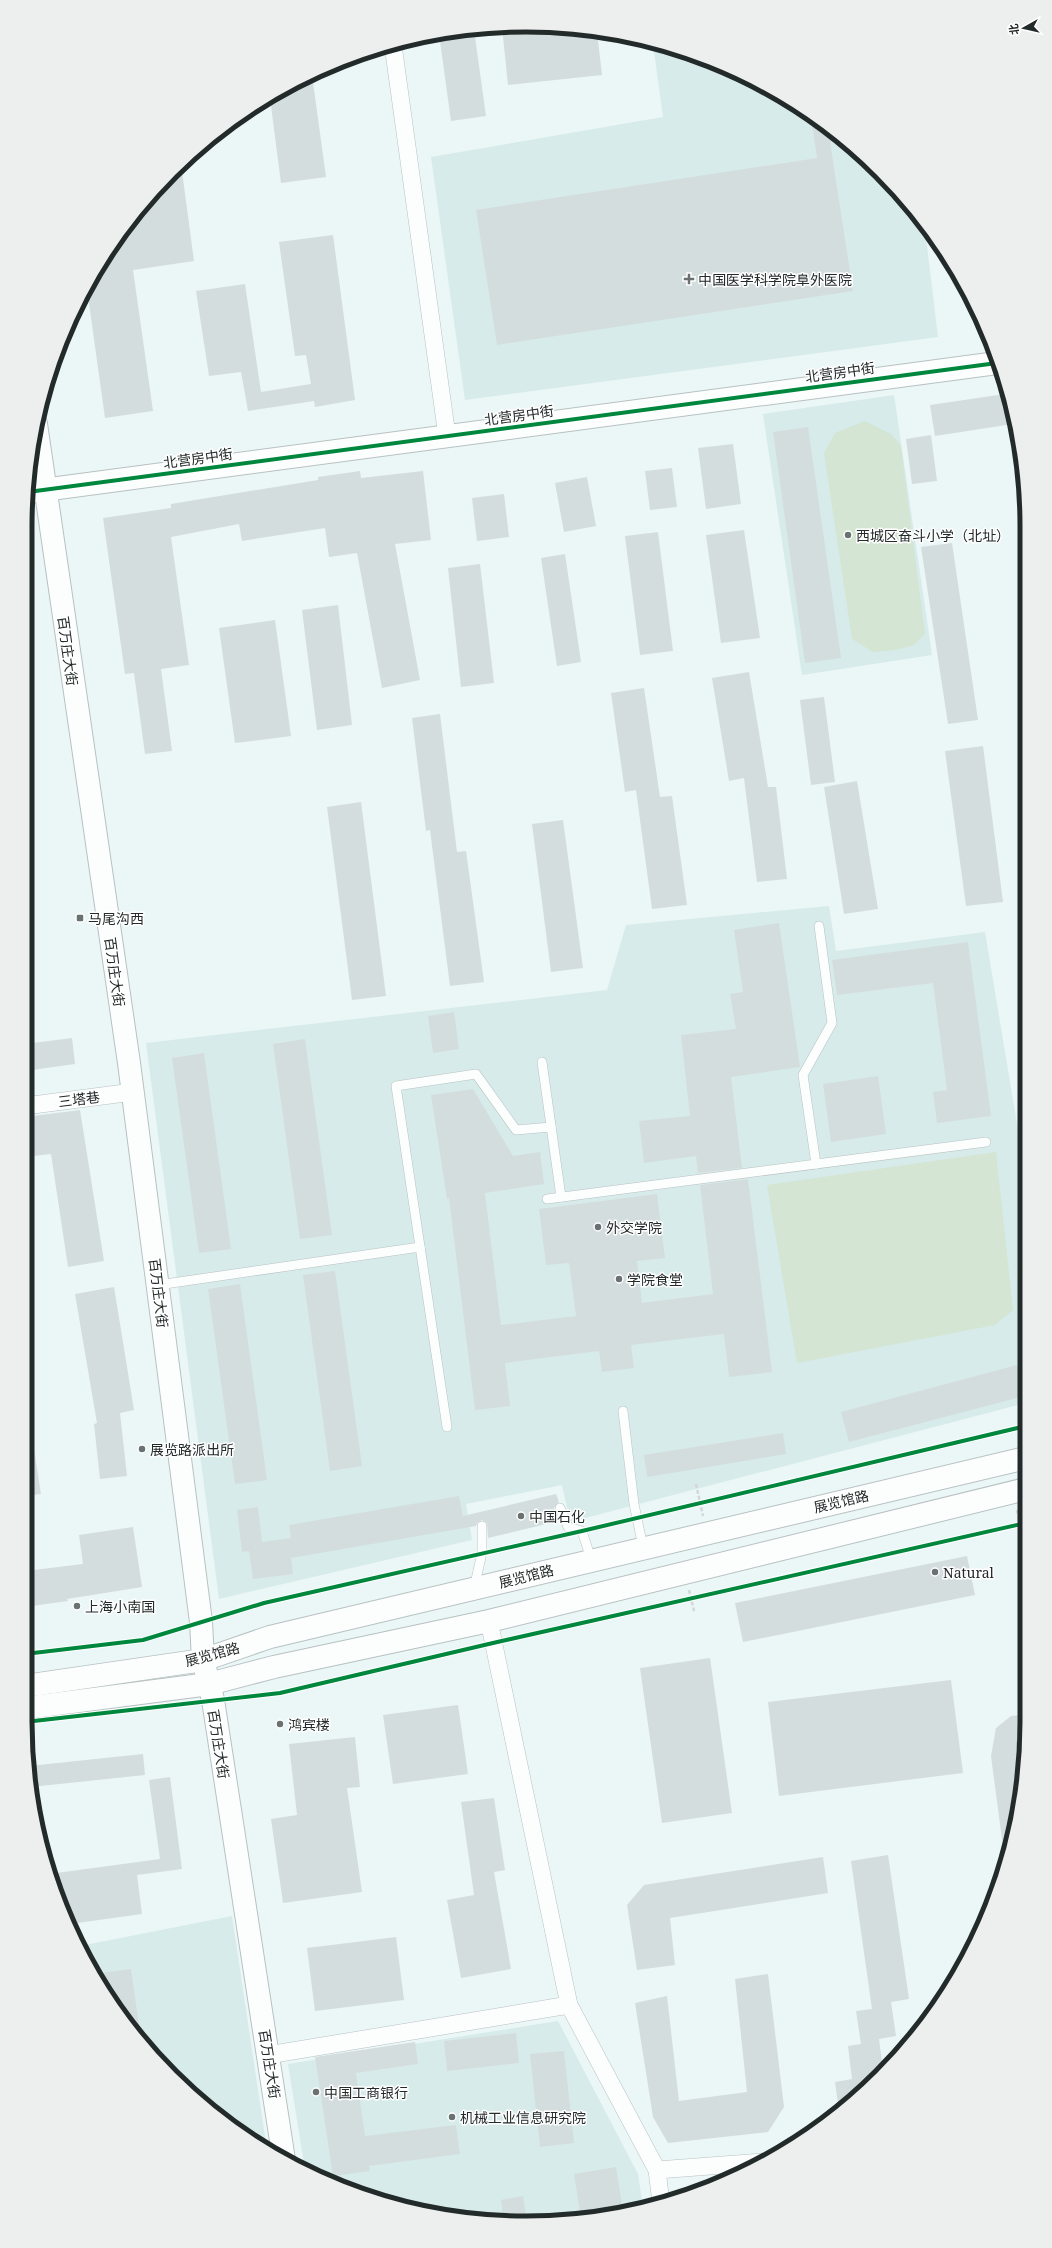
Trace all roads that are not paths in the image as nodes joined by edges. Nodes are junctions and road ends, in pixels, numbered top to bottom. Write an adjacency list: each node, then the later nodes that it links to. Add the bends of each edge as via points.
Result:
1 (394, 50): 3 (street)
2 (993, 363): 3 (main road, 北营房中街)
3 (447, 436): 5 (main road, 北营房中街)
4 (36, 462): 5 (main road, 百万庄大街)
5 (36, 491): 8 (main road, 百万庄大街)
6 (819, 926): 12 (lane, via 832,1023 803,1075)
7 (542, 1062): 10 (lane)
8 (132, 1092): 9 (street, 三塔巷); 16 (main road, 百万庄大街)
9 (32, 1105)
10 (551, 1127): 13 (lane); 15 (lane, via 516,1130 476,1074 396,1086)
11 (986, 1142): 12 (lane)
12 (816, 1164): 13 (lane)
13 (561, 1197): 14 (lane)
14 (547, 1199)
15 (420, 1247): 16 (lane); 18 (lane)
16 (158, 1285): 27 (main road, 百万庄大街, via 201,1622)
17 (623, 1411): 23 (lane, via 634,1504)
18 (447, 1428)
19 (1020, 1459): 23 (main road, 展览馆路)
20 (1020, 1490): 26 (main road, 展览馆路)
21 (560, 1508): 24 (lane, via 568,1527 582,1531)
22 (482, 1526): 25 (lane, via 482,1553)
23 (644, 1547): 24 (main road, 展览馆路)
24 (591, 1559): 25 (main road, 展览馆路)
25 (474, 1589): 27 (main road, 展览馆路, via 270,1637)
26 (488, 1621): 28 (main road, 展览馆路, via 274,1667); 31 (street)
27 (203, 1660): 28 (main road, 百万庄大街); 29 (main road, 展览馆路)
28 (209, 1684): 30 (main road, 展览馆路); 32 (main road, 百万庄大街)
29 (32, 1685)
30 (32, 1707)
31 (569, 2004): 32 (street); 35 (street)
32 (268, 2055): 33 (main road, 百万庄大街)
33 (283, 2152)
34 (748, 2163): 35 (street)
35 (657, 2170): 36 (street)
36 (660, 2197)

